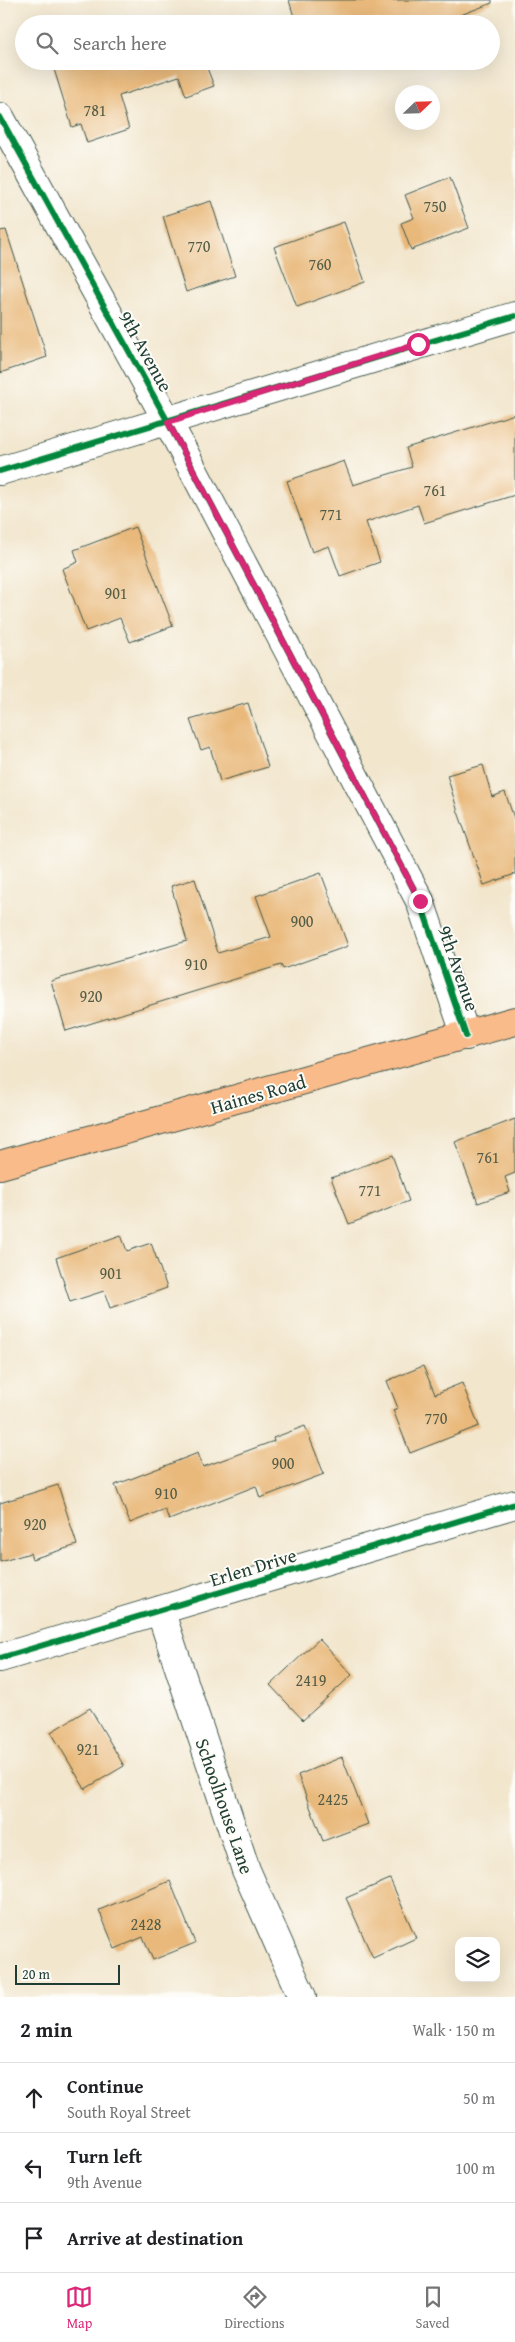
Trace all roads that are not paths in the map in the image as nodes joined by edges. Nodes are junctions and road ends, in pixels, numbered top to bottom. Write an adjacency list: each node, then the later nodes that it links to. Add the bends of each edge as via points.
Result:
1 (0, 117): 3 (street, 9th Avenue)
2 (515, 316): 3 (street)
3 (168, 422): 4 (street); 6 (street, 9th Avenue, via 420,901)
4 (0, 471)
5 (515, 1021): 6 (main road, Haines Road)
6 (466, 1036): 7 (main road, Haines Road)
7 (0, 1166)
8 (515, 1504): 9 (street, Erlen Drive)
9 (160, 1610): 10 (street, Erlen Drive); 11 (street, Schoolhouse Lane, via 246,1870)
10 (0, 1658)
11 (302, 1997)

